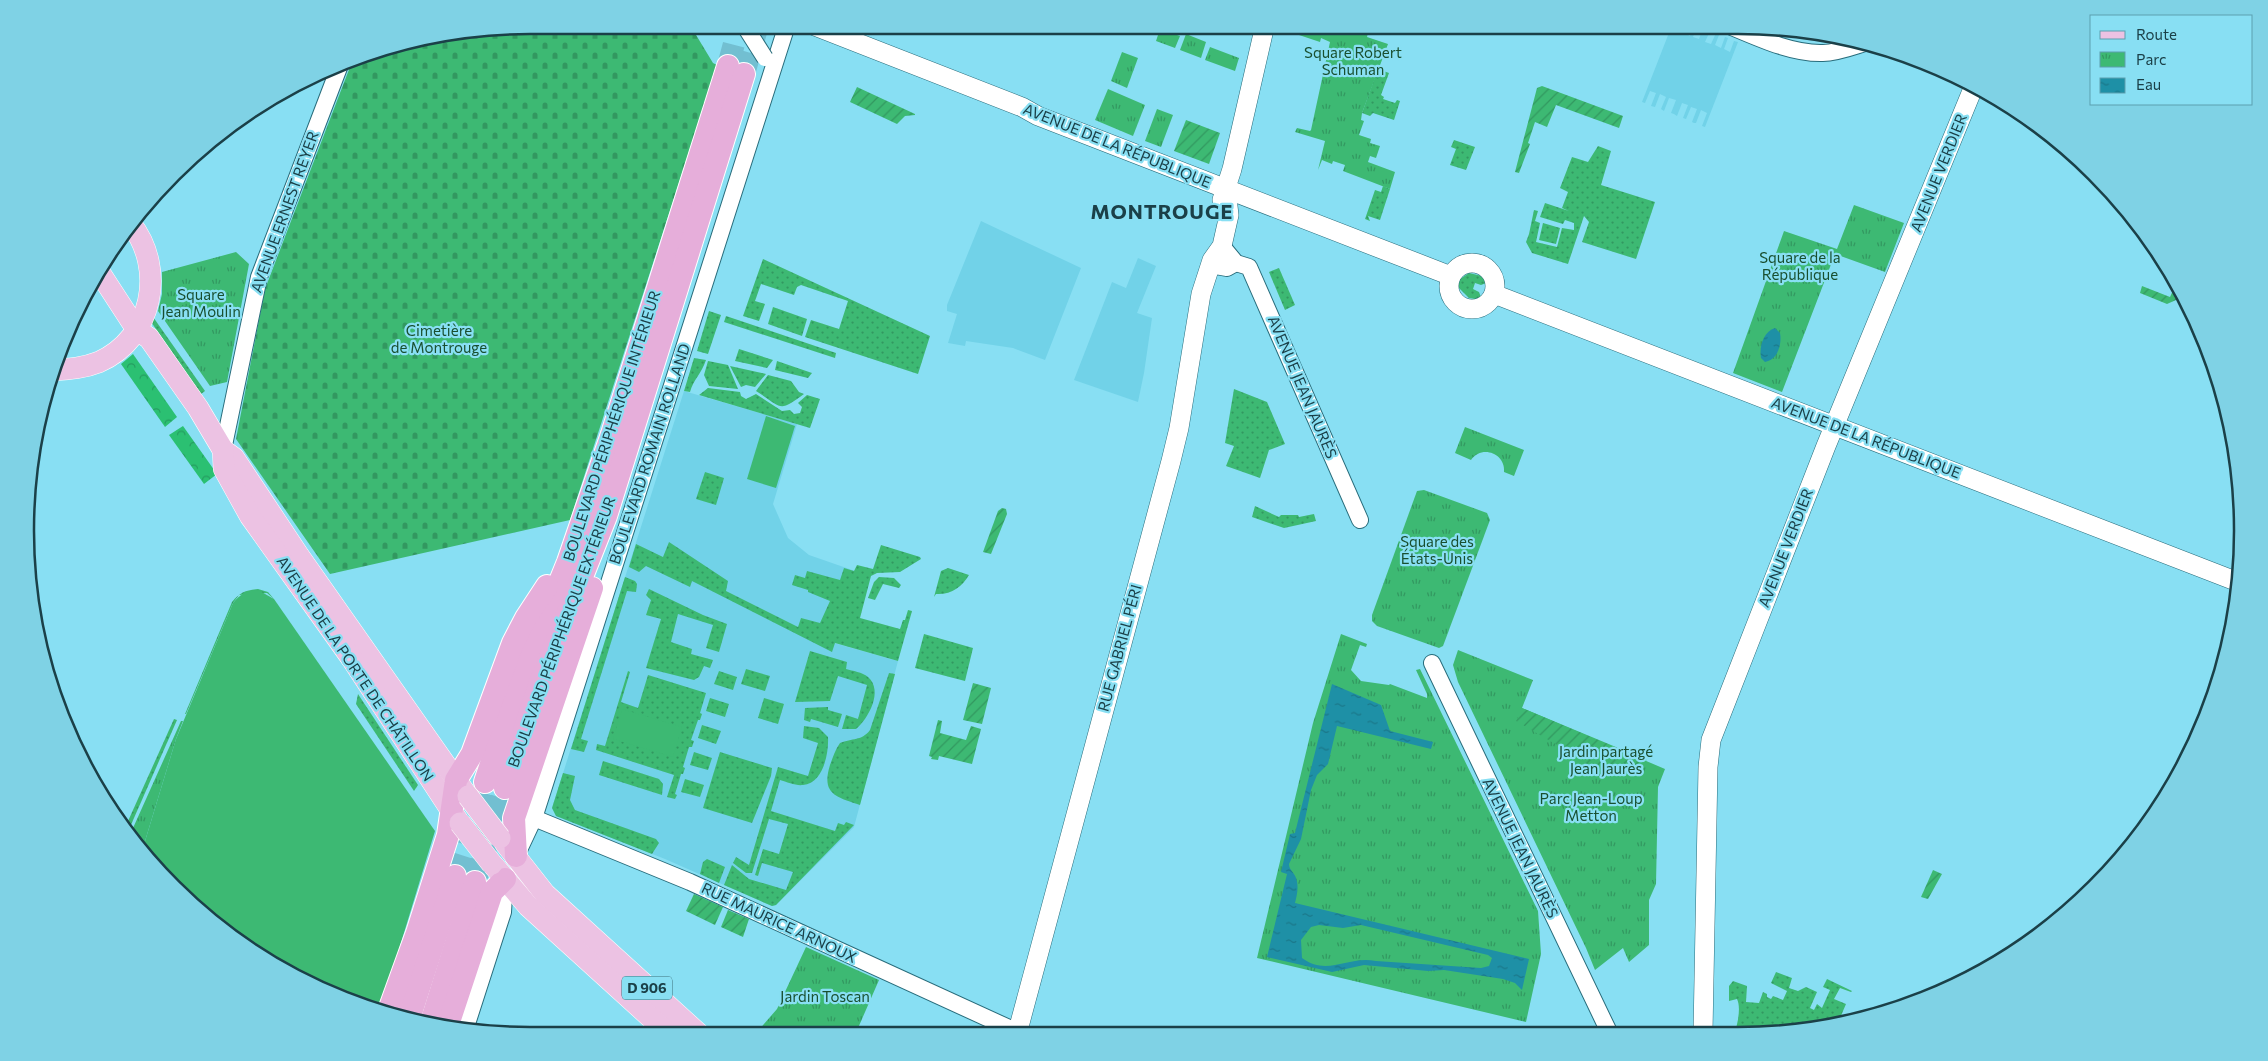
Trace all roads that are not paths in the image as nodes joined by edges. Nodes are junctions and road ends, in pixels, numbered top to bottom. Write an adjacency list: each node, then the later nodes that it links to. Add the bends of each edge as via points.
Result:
1 (750, 34): 7 (street, bridge)
2 (782, 34): 7 (street, BOULEVARD ROMAIN ROLLAND)
3 (835, 34): 11 (main road, AVENUE DE LA RÉPUBLIQUE)
4 (1263, 34): 11 (main road, RUE GABRIEL PÉRI)
5 (1752, 34): 6 (street, via 1814,53)
6 (1851, 47)
7 (769, 63): 27 (street, BOULEVARD ROMAIN ROLLAND)
8 (736, 70): 21 (highway, BOULEVARD PÉRIPHÉRIQUE EXTÉRIEUR); 25 (highway, BOULEVARD PÉRIPHÉRIQUE INTÉRIEUR, via 574,543 513,643 472,754)
9 (337, 73): 20 (street, AVENUE ERNEST REYER, via 259,277)
10 (1971, 92): 19 (main road, AVENUE VERDIER)
11 (1226, 189): 13 (main road, RUE GABRIEL PÉRI, via 1229,215); 14 (main road, AVENUE DE LA RÉPUBLIQUE)
12 (135, 230): 17 (main road, via 144,246 151,272 149,305)
13 (1215, 256): 22 (street, AVENUE JEAN JAURÈS, via 1249,267); 38 (main road, RUE GABRIEL PÉRI, via 1201,294 1171,461)
14 (1451, 276): 16 (main road, via 1461,266 1482,266 1492,275); 16 (main road, via 1449,291 1461,306 1470,309 1482,307)
15 (103, 277): 17 (main road, AVENUE DE LA PORTE DE CHÂTILLON)
16 (1494, 294): 19 (main road, AVENUE DE LA RÉPUBLIQUE)
17 (137, 330): 18 (main road, via 126,343 101,361 80,368); 20 (main road, AVENUE DE LA PORTE DE CHÂTILLON, via 149,338)
18 (61, 369)
19 (1834, 426): 23 (main road, AVENUE DE LA RÉPUBLIQUE); 40 (main road, AVENUE VERDIER, via 1711,740)
20 (223, 450): 25 (main road, AVENUE DE LA PORTE DE CHÂTILLON, via 234,458 299,556); 26 (main road, AVENUE DE LA PORTE DE CHÂTILLON, via 224,469 250,516 352,659)
21 (606, 516): 25 (highway, BOULEVARD PÉRIPHÉRIQUE EXTÉRIEUR, via 541,680); 28 (highway, via 590,596 514,818)
22 (1360, 520)
23 (2231, 579)
24 (1432, 663): 39 (street, AVENUE JEAN JAURÈS)
25 (479, 786): 26 (highway); 28 (main road, AVENUE DE LA PORTE DE CHÂTILLON, bridge, via 500,838)
26 (456, 818): 29 (main road, AVENUE DE LA PORTE DE CHÂTILLON, bridge); 30 (highway)
27 (534, 818): 28 (street, BOULEVARD ROMAIN ROLLAND); 37 (street, RUE MAURICE ARNOUX, via 690,882)
28 (516, 856): 29 (main road, BOULEVARD ROMAIN ROLLAND); 36 (main road, D 906, via 545,894)
29 (499, 872): 33 (highway); 34 (street, via 503,912); 35 (main road, D 906, via 533,911)
30 (390, 1007)
31 (412, 1012): 32 (highway, via 465,879)
32 (432, 1018)
33 (450, 1020)
34 (467, 1023)
35 (661, 1027)
36 (691, 1027)
37 (1004, 1027)
38 (1021, 1027)
39 (1607, 1027)
40 (1702, 1027)

